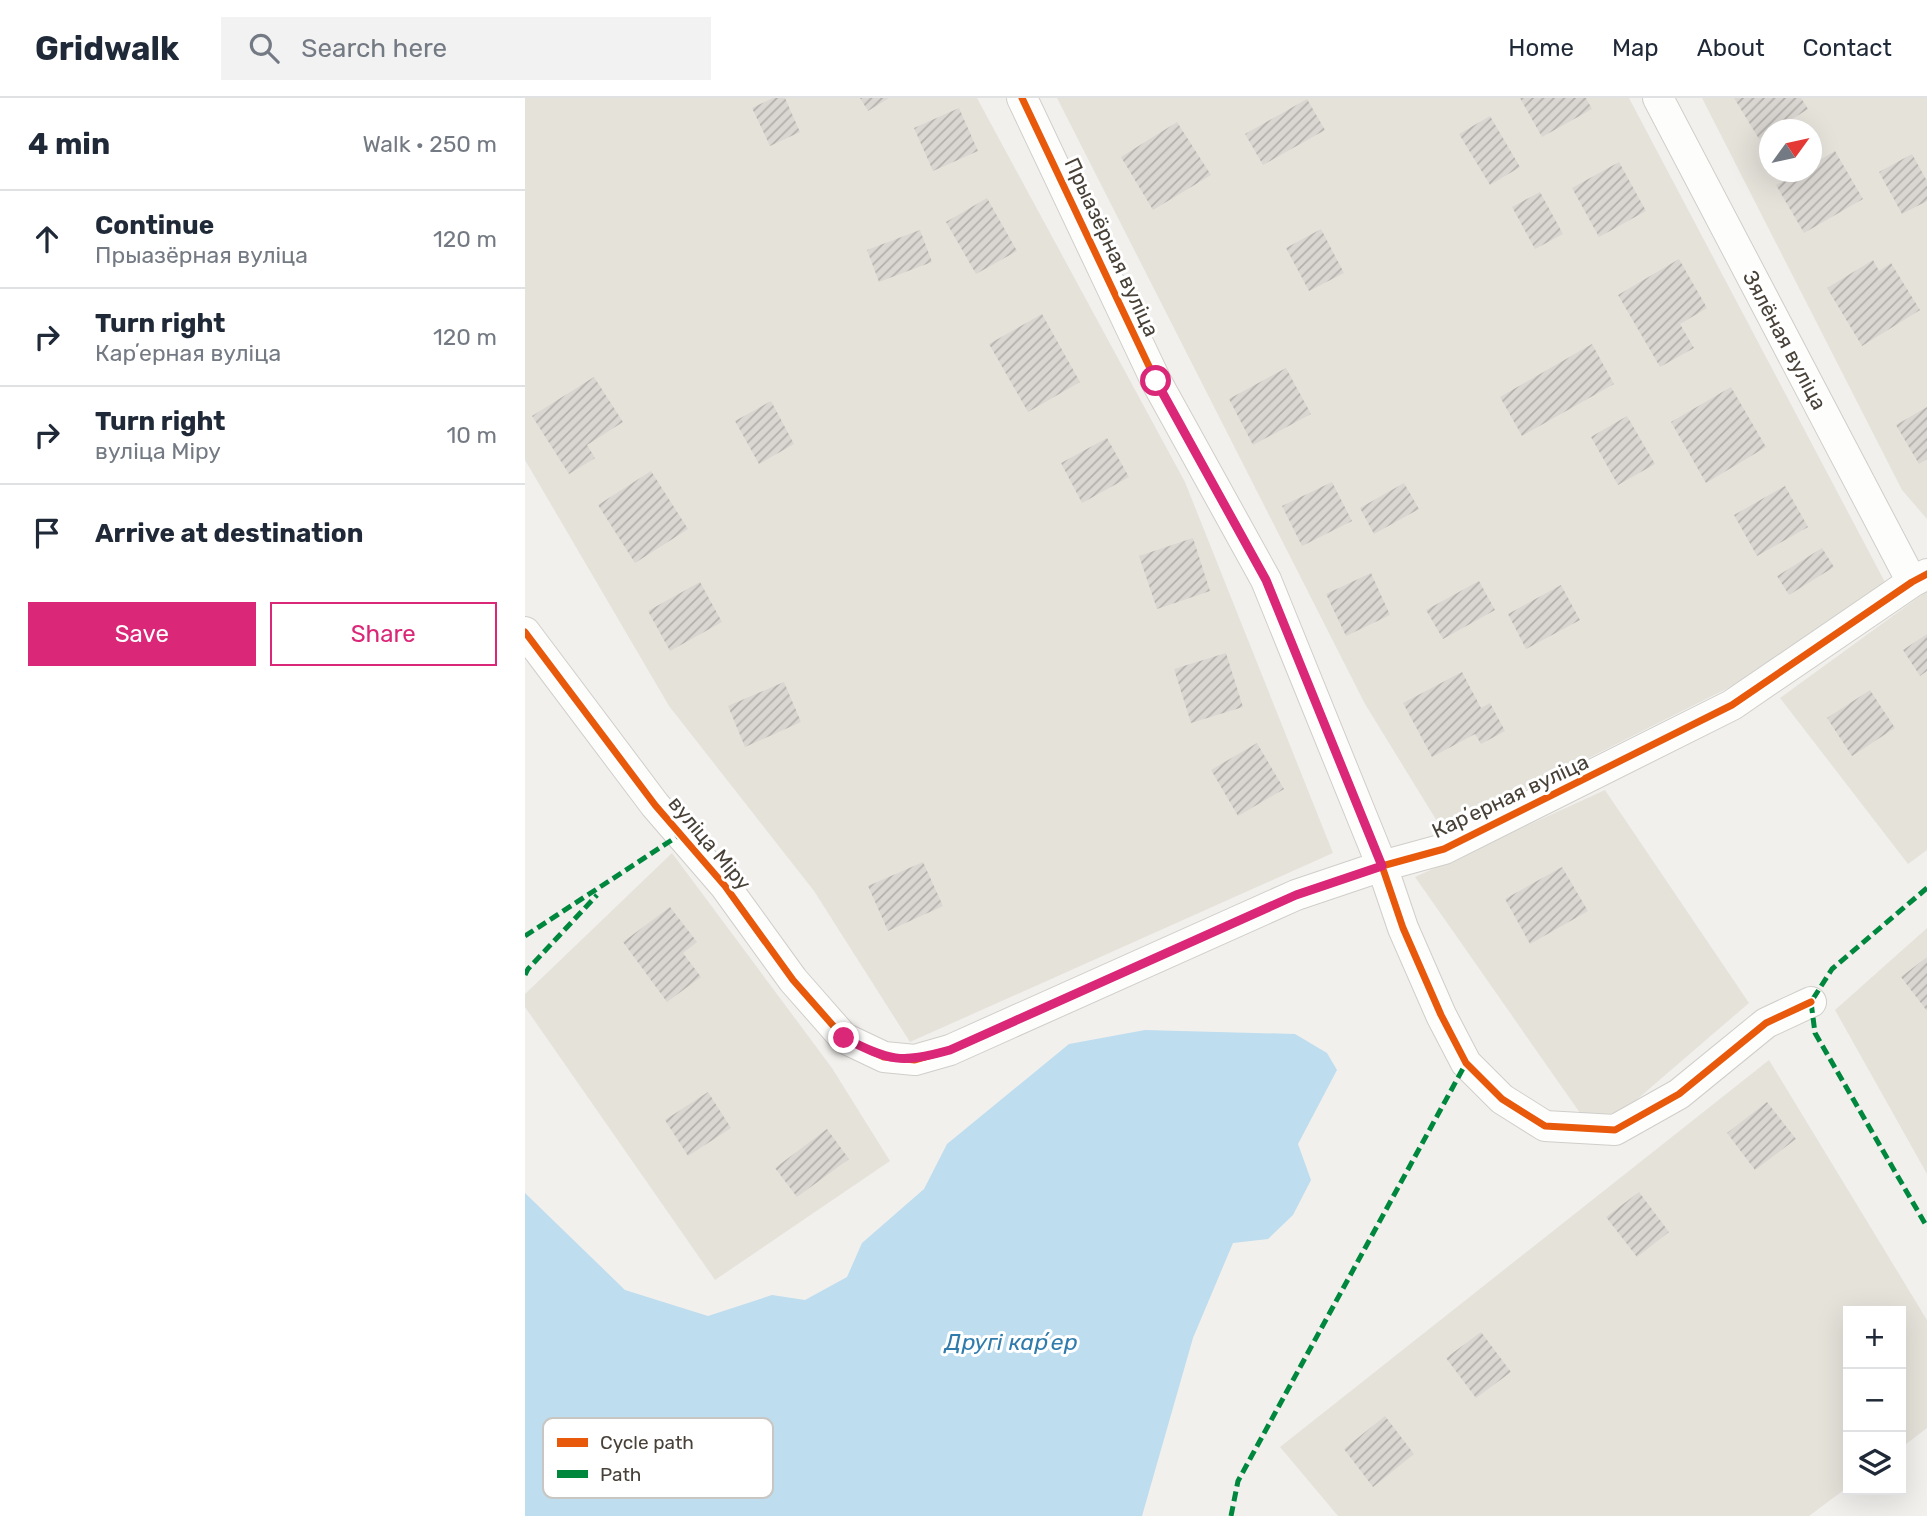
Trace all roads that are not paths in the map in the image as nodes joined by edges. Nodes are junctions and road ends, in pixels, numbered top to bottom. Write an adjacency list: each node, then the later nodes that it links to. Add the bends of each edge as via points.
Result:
1 (1022, 98): 5 (street, Прыазёрная вуліца, via 1156,381 1266,580)
2 (1658, 98): 3 (street, Зялёная вуліца)
3 (1919, 578): 5 (street, Карʼерная вуліца, via 1732,705 1444,849)
4 (528, 642): 7 (street, вуліца Міру, via 655,805 725,886 793,980 844,1038)
5 (1382, 866): 6 (street, Прыазёрная вуліца, via 1403,928 1466,1063 1501,1099 1545,1126 1615,1130 1679,1094 1766,1023); 7 (street, Карʼерная вуліца, via 1296,895 950,1050 915,1060)
6 (1811, 1002)
7 (884, 1057)

